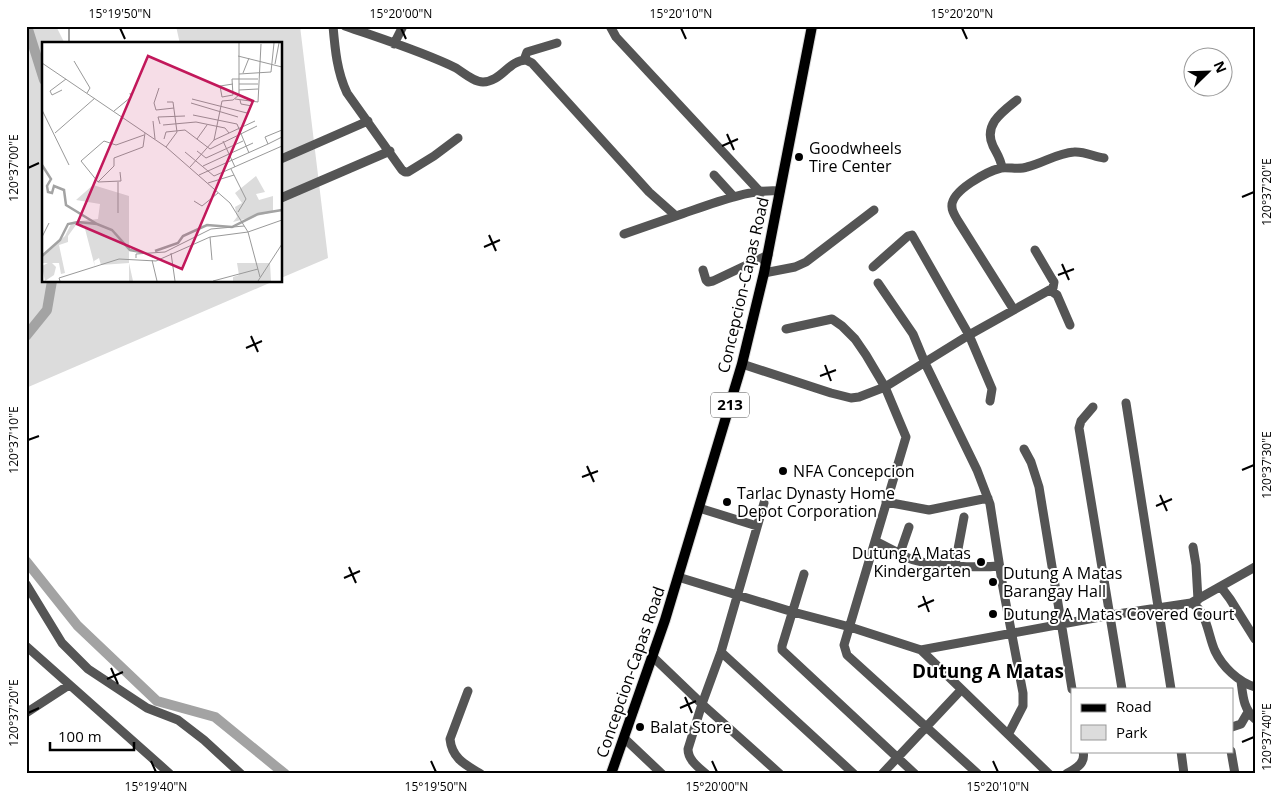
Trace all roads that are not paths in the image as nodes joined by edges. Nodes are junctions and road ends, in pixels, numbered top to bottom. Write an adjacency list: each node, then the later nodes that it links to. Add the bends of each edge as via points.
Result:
1 (333, 26): 10 (street, via 339,75)
2 (345, 26): 7 (street)
3 (403, 26): 7 (street)
4 (610, 26): 18 (street, via 616,37)
5 (812, 26): 17 (main road, Concepcion-Capas Road / 213)
6 (557, 43): 8 (street, via 527,52)
7 (394, 44): 8 (street, via 455,68 480,82 488,82)
8 (524, 60): 22 (street, via 532,63 649,192)
9 (1016, 100): 15 (street, via 1000,114 990,129)
10 (368, 121): 12 (street); 14 (street)
11 (458, 138): 12 (street, via 404,172)
12 (390, 152): 20 (street)
13 (1104, 158): 15 (street, via 1075,152 1051,157 1033,166)
14 (282, 159)
15 (1002, 168): 31 (street, via 972,182 956,197 951,208)
16 (714, 175): 19 (street)
17 (780, 191): 18 (street); 25 (main road, Concepcion-Capas Road / 213)
18 (761, 192): 19 (street)
19 (734, 197): 22 (street)
20 (282, 198)
21 (874, 210): 28 (street, via 800,266)
22 (676, 216): 23 (street)
23 (624, 234)
24 (1036, 250): 30 (street, via 1054,282)
25 (768, 255): 27 (street, via 713,281 706,280); 28 (main road, Concepcion-Capas Road / 213)
26 (873, 267): 34 (street, via 912,235)
27 (703, 270)
28 (764, 273): 36 (main road, Concepcion-Capas Road / 213)
29 (878, 283): 35 (street, via 913,334)
30 (1050, 290): 31 (street); 32 (street, via 1057,295)
31 (1014, 310): 34 (street)
32 (1070, 325)
33 (786, 329): 37 (street, via 828,319 836,321 855,339)
34 (969, 335): 35 (street); 38 (street, via 992,388)
35 (925, 363): 37 (street); 42 (street)
36 (742, 364): 37 (street, via 851,398); 45 (main road, Concepcion-Capas Road / 213)
37 (885, 387): 43 (street, via 906,437)
38 (990, 401)
39 (1126, 403): 61 (street)
40 (1093, 407): 63 (street, via 1079,428)
41 (1024, 449): 64 (street, via 1039,487)
42 (988, 498): 43 (street, via 929,510); 53 (street)
43 (886, 502): 49 (street)
44 (764, 503): 47 (street)
45 (699, 508): 47 (street); 56 (main road, Concepcion-Capas Road / 213)
46 (964, 517): 52 (street)
47 (757, 526): 59 (street)
48 (910, 527): 51 (street)
49 (875, 541): 51 (street); 65 (street)
50 (1193, 547): 60 (street, via 1196,565)
51 (900, 553): 52 (street, via 914,560)
52 (955, 565): 53 (street)
53 (999, 566): 66 (street)
54 (1255, 566): 58 (street)
55 (804, 574): 62 (street)
56 (678, 576): 59 (street); 71 (main road, Concepcion-Capas Road / 213)
57 (26, 584): 92 (street, via 62,643 88,669 147,708 178,720)
58 (1221, 587): 60 (street); 67 (street)
59 (737, 594): 62 (street); 70 (street)
60 (1194, 601): 61 (street); 72 (street, via 1220,660)
61 (1158, 607): 63 (street); 77 (street)
62 (793, 612): 65 (street); 90 (street, via 782,650)
63 (1111, 615): 64 (street); 76 (street)
64 (1061, 624): 66 (street); 75 (street)
65 (850, 627): 69 (street); 83 (street, via 844,645 847,655)
66 (1012, 633): 69 (street); 85 (street, via 1023,706)
67 (1255, 638)
68 (26, 646): 73 (street)
69 (921, 650): 78 (street)
70 (721, 652): 80 (street); 98 (street)
71 (653, 657): 80 (street); 86 (main road, Concepcion-Capas Road / 213)
72 (1241, 681): 74 (street); 82 (street, via 1244,702)
73 (70, 685): 81 (street); 91 (street)
74 (1255, 687)
75 (1072, 688)
76 (1122, 688)
77 (1171, 688)
78 (961, 690): 83 (street); 85 (street)
79 (468, 692): 93 (street, via 450,740 451,747 458,760)
80 (702, 704): 96 (street, via 688,755); 97 (street)
81 (26, 713)
82 (1251, 716): 84 (street)
83 (926, 727): 90 (street); 101 (street)
84 (1234, 727)
85 (1008, 733): 102 (street)
86 (624, 738): 94 (main road, Concepcion-Capas Road / 213); 95 (street)
87 (1084, 752): 103 (street, via 1081,765)
88 (1180, 752): 104 (street)
89 (1231, 752): 105 (street)
90 (897, 757): 99 (street); 100 (street)
91 (170, 774)
92 (241, 774)
93 (481, 774)
94 (611, 774)
95 (662, 774)
96 (706, 774)
97 (780, 774)
98 (854, 774)
99 (882, 774)
100 (915, 774)
101 (978, 774)
102 (1050, 774)
103 (1066, 774)
104 (1184, 774)
105 (1235, 774)

